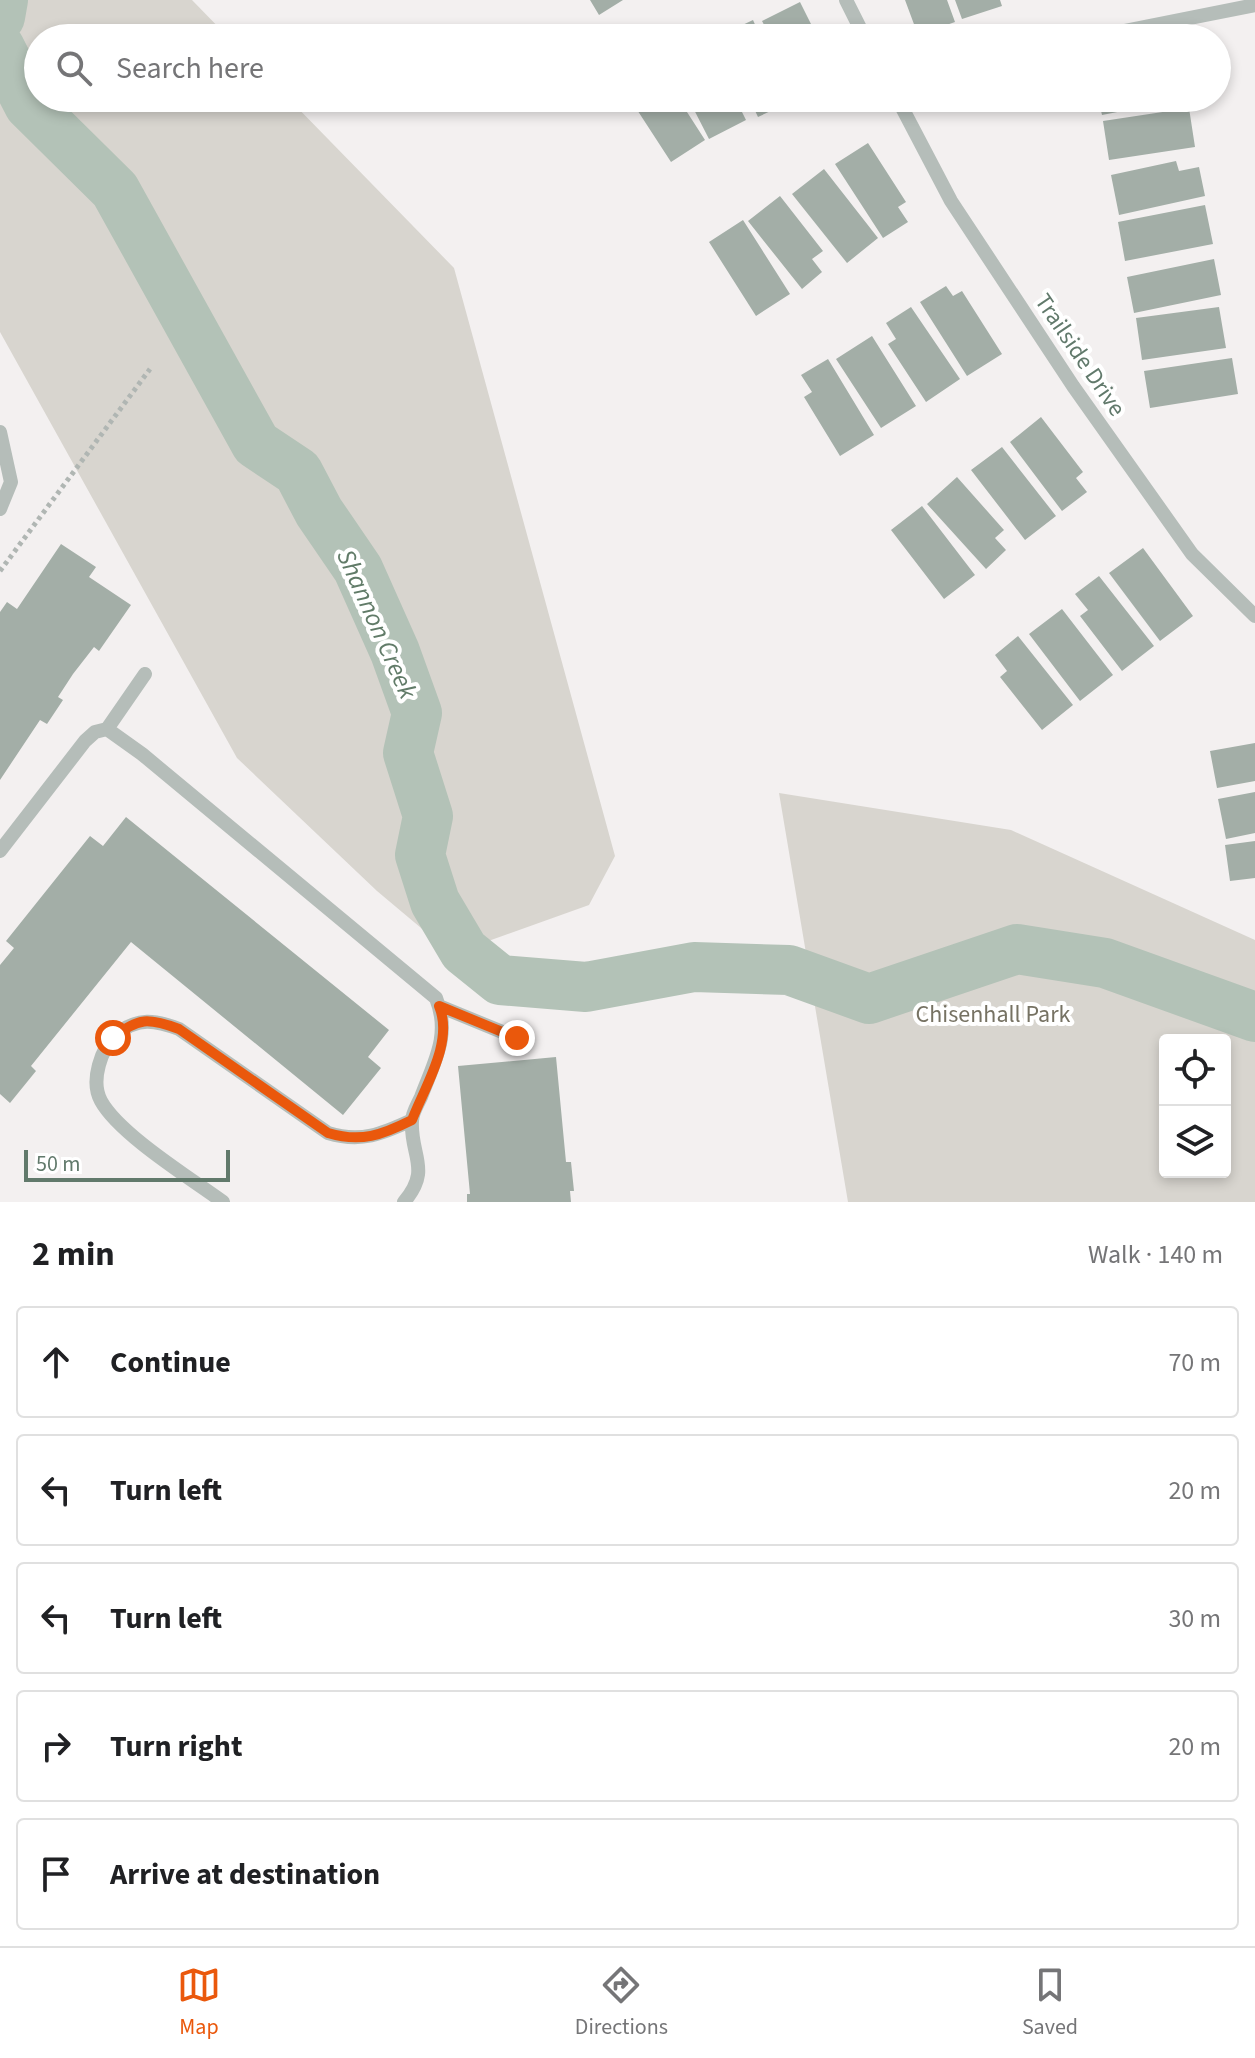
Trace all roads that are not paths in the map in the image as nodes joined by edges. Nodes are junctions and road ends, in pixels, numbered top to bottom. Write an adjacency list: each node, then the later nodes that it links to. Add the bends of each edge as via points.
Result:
1 (846, 0): 3 (street)
2 (1255, 5): 4 (street)
3 (858, 24)
4 (1159, 24)
5 (904, 112): 8 (street, Trailside Drive, via 951,201 1073,386 1192,554)
6 (0, 432): 7 (street, via 11,482)
7 (0, 509)
8 (1255, 616)
9 (145, 674): 10 (street)
10 (107, 729): 11 (street, via 85,741); 12 (street, via 436,998)
11 (0, 851)
12 (439, 1006): 13 (street); 14 (street, via 444,1018 441,1050)
13 (517, 1038)
14 (412, 1120): 15 (street, via 378,1137 349,1139 328,1133 179,1029 154,1020 129,1024 113,1038 96,1068 99,1098 115,1121); 16 (street, via 420,1164 415,1188)
15 (223, 1202)
16 (404, 1202)

